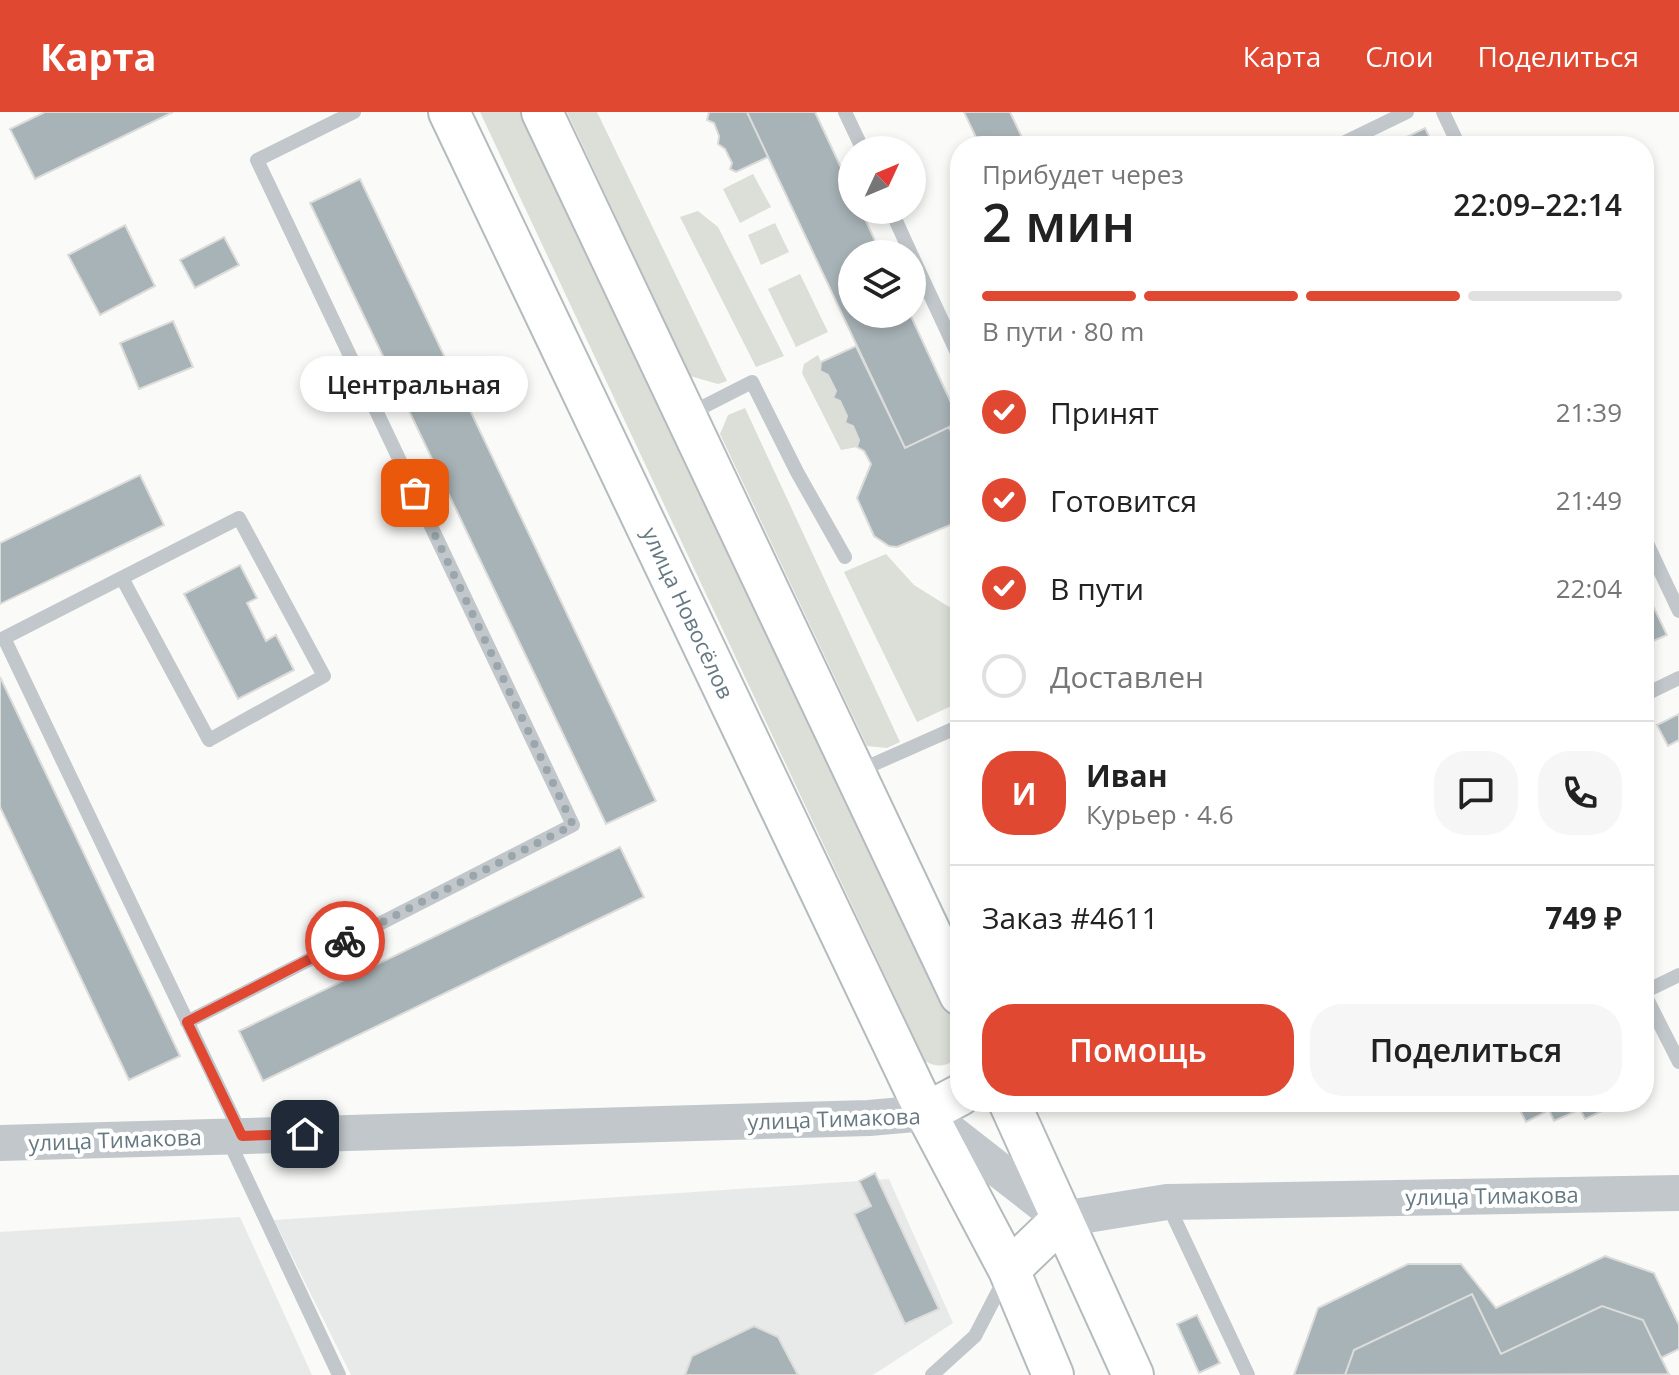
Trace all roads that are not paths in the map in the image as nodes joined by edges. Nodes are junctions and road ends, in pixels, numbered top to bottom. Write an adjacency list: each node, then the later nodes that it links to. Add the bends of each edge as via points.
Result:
1 (354, 112): 25 (lane, via 257,160 573,825)
2 (449, 112): 27 (main road, улица Новосёлов)
3 (542, 112): 12 (main road)
4 (845, 112): 7 (lane)
5 (1407, 112): 8 (lane)
6 (1443, 112): 9 (lane)
7 (856, 136)
8 (1358, 136)
9 (1454, 136)
10 (926, 285): 11 (lane)
11 (950, 337)
12 (686, 415): 13 (lane, via 752,382); 20 (main road)
13 (845, 557)
14 (1654, 558): 16 (lane)
15 (122, 578): 15 (lane, via 209,740 324,676 239,518); 25 (lane, via 4,638)
16 (1679, 611)
17 (1679, 678): 18 (lane)
18 (1654, 690)
19 (950, 730): 20 (lane)
20 (856, 772): 21 (main road)
21 (950, 974)
22 (1679, 975): 23 (lane)
23 (1654, 987)
24 (1654, 1012): 26 (lane)
25 (187, 1022): 30 (lane)
26 (1679, 1062)
27 (943, 1104): 30 (street, улица Тимакова, via 869,1118); 35 (main road, улица Новосёлов)
28 (951, 1112): 34 (street, улица Тимакова)
29 (1014, 1112): 34 (main road)
30 (235, 1136): 31 (street, улица Тимакова); 36 (lane)
31 (0, 1143)
32 (1679, 1193): 33 (street, улица Тимакова)
33 (1167, 1202): 34 (street, улица Тимакова); 40 (lane)
34 (1062, 1219): 35 (main road); 39 (main road)
35 (1009, 1270): 37 (lane, via 975,1336); 38 (main road, улица Новосёлов)
36 (339, 1375)
37 (932, 1375)
38 (1053, 1375)
39 (1133, 1375)
40 (1248, 1375)

